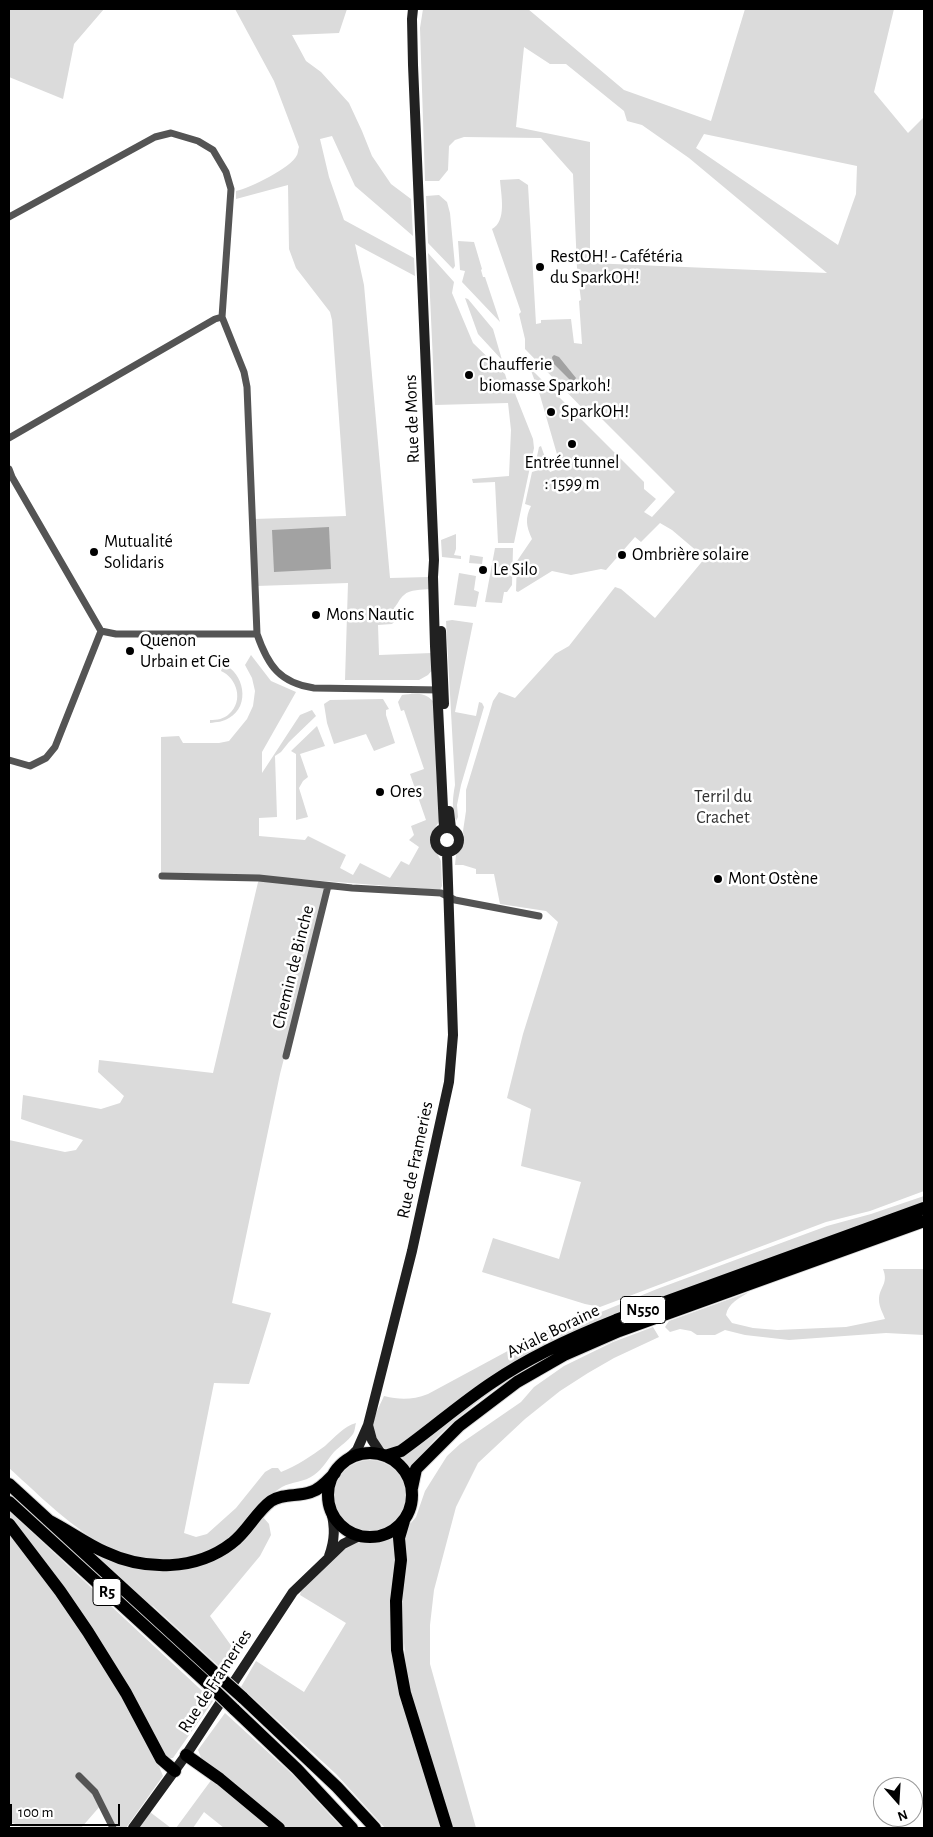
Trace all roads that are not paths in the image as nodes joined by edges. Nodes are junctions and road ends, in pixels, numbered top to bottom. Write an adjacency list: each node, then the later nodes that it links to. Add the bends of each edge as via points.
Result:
1 (413, 9): 8 (main road, Rue de Mons, via 432,577)
2 (9, 217): 3 (street, via 155,137 172,133 198,141 213,150 226,172 231,189)
3 (222, 317): 4 (street); 7 (street, via 248,387)
4 (9, 438)
5 (9, 469): 6 (street)
6 (101, 630): 7 (street, via 116,634); 9 (street, via 55,746 46,758 30,766)
7 (257, 634): 8 (street, via 276,670 286,680 300,686)
8 (440, 690): 10 (main road, Rue de Mons)
9 (9, 760)
10 (447, 828): 11 (main road, via 435,836 435,844); 11 (main road, via 458,834 459,843 454,851)
11 (447, 853): 14 (main road)
12 (162, 876): 13 (street, Chemin de Binche, via 259,878)
13 (328, 886): 14 (street, Chemin de Binche, via 441,893); 16 (street, Chemin de Binche)
14 (448, 897): 15 (street, Chemin de Binche); 19 (main road, Rue de Frameries, via 453,1035 449,1082 406,1278)
15 (539, 916)
16 (286, 1056)
17 (924, 1208): 20 (highway, Axiale Boraine / N550, via 577,1336 493,1382 401,1451)
18 (924, 1221): 24 (highway, Axiale Boraine / N550, via 619,1331 564,1355 510,1387 458,1426 416,1470)
19 (368, 1425): 20 (main road, via 372,1440); 21 (main road, Rue de Frameries, via 357,1450)
20 (383, 1455): 21 (highway, via 365,1454); 24 (highway, via 400,1465)
21 (348, 1459): 22 (highway)
22 (335, 1473): 26 (highway, via 328,1492); 27 (highway, via 312,1492 287,1494 268,1503 232,1544 195,1562 177,1565 143,1564 113,1556)
23 (9, 1484): 27 (highway, R5)
24 (412, 1488): 28 (highway, via 411,1505)
25 (9, 1502): 32 (highway, R5)
26 (331, 1511): 30 (highway, via 345,1529); 31 (main road, via 334,1530)
27 (48, 1520): 32 (highway, R5)
28 (404, 1521): 30 (highway, via 384,1535); 41 (highway, via 399,1538 397,1650 407,1700)
29 (9, 1524): 34 (highway, via 88,1632 126,1693 161,1760)
30 (359, 1536): 31 (main road, Rue de Frameries, via 342,1544)
31 (329, 1556): 33 (main road, Rue de Frameries, via 293,1592)
32 (210, 1677): 39 (highway, R5, bridge, via 234,1709); 40 (highway, R5, bridge, via 242,1697)
33 (186, 1755): 34 (main road, Rue de Frameries); 38 (highway)
34 (175, 1771): 37 (main road, Rue de Frameries)
35 (79, 1776): 36 (street, via 95,1792)
36 (113, 1828)
37 (133, 1828)
38 (279, 1828)
39 (352, 1828)
40 (375, 1828)
41 (446, 1828)

